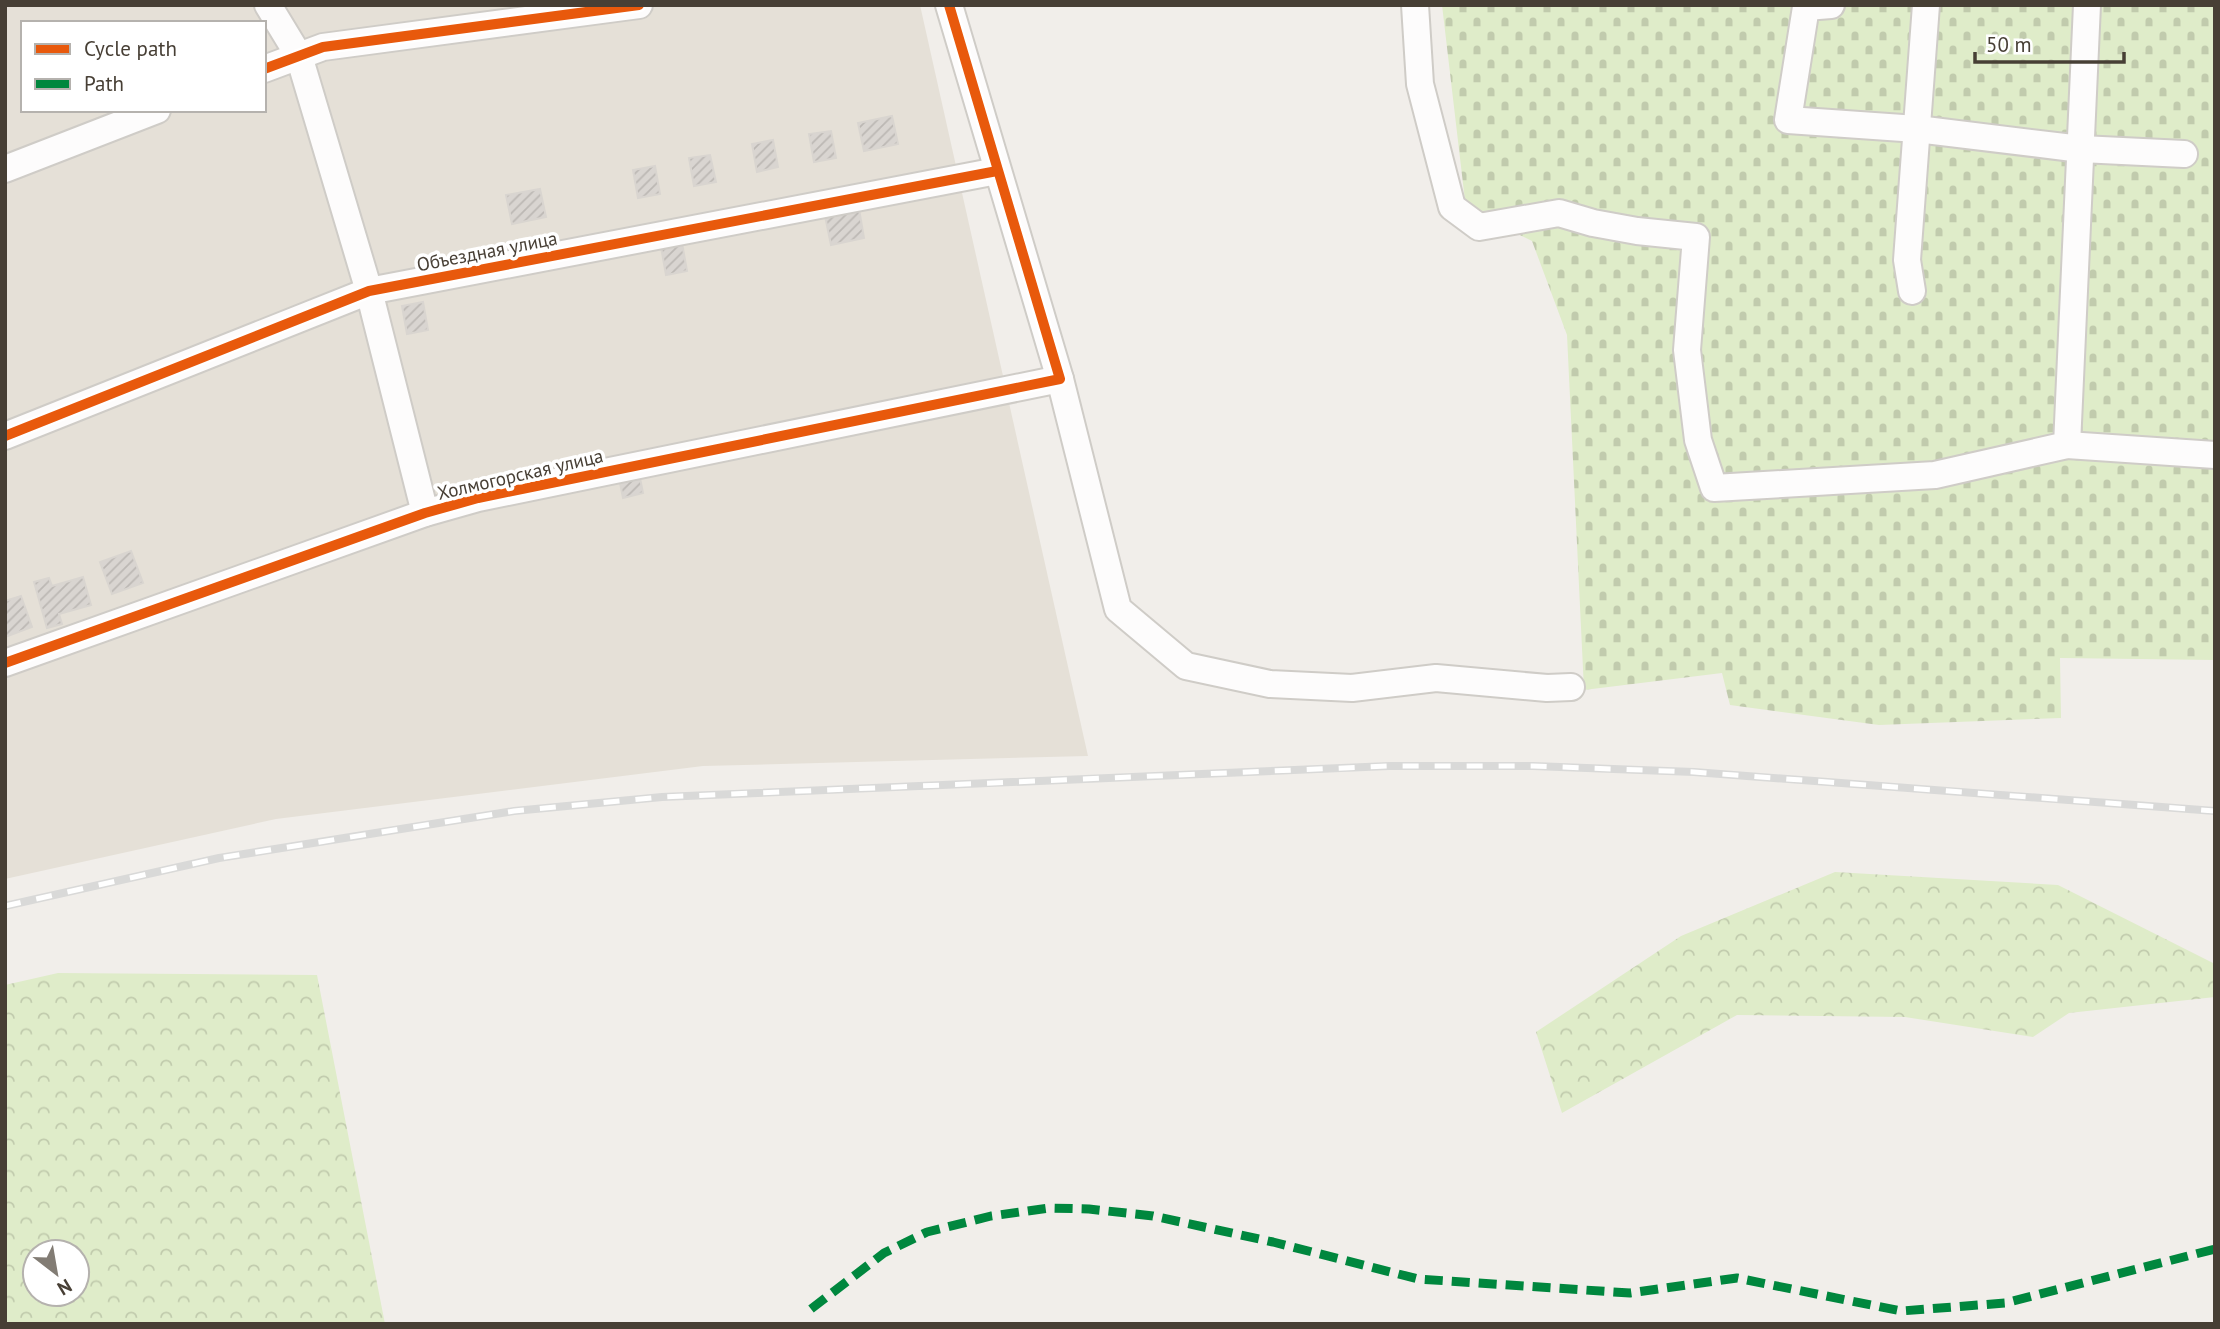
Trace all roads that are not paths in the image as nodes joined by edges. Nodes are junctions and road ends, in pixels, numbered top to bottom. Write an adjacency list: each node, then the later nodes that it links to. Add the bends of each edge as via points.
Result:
1 (268, 5): 8 (street)
2 (639, 5): 8 (street, via 354,42)
3 (950, 5): 15 (street)
4 (1415, 5): 20 (street, via 1420,84 1452,207 1479,227 1559,213 1637,231 1696,237 1687,350 1698,440 1714,488 1935,475)
5 (1831, 5): 11 (street, via 1807,7 1788,120)
6 (1926, 5): 11 (street)
7 (2087, 5): 12 (street)
8 (299, 56): 9 (street); 16 (street)
9 (266, 68)
10 (152, 112): 14 (street)
11 (1917, 129): 12 (street); 17 (street, via 1907,260)
12 (2081, 149): 13 (street); 20 (street)
13 (2184, 154)
14 (5, 169)
15 (997, 171): 16 (street, Объездная улица); 18 (street)
16 (369, 291): 19 (street, Объездная улица); 22 (street)
17 (1912, 291)
18 (1060, 379): 22 (street, Холмогорская улица, via 478,498); 24 (street, via 1118,609 1186,666 1270,684 1352,688 1436,678)
19 (5, 436)
20 (2067, 444): 21 (street)
21 (2215, 455)
22 (425, 513): 23 (street, Холмогорская улица)
23 (5, 663)
24 (1571, 687)

